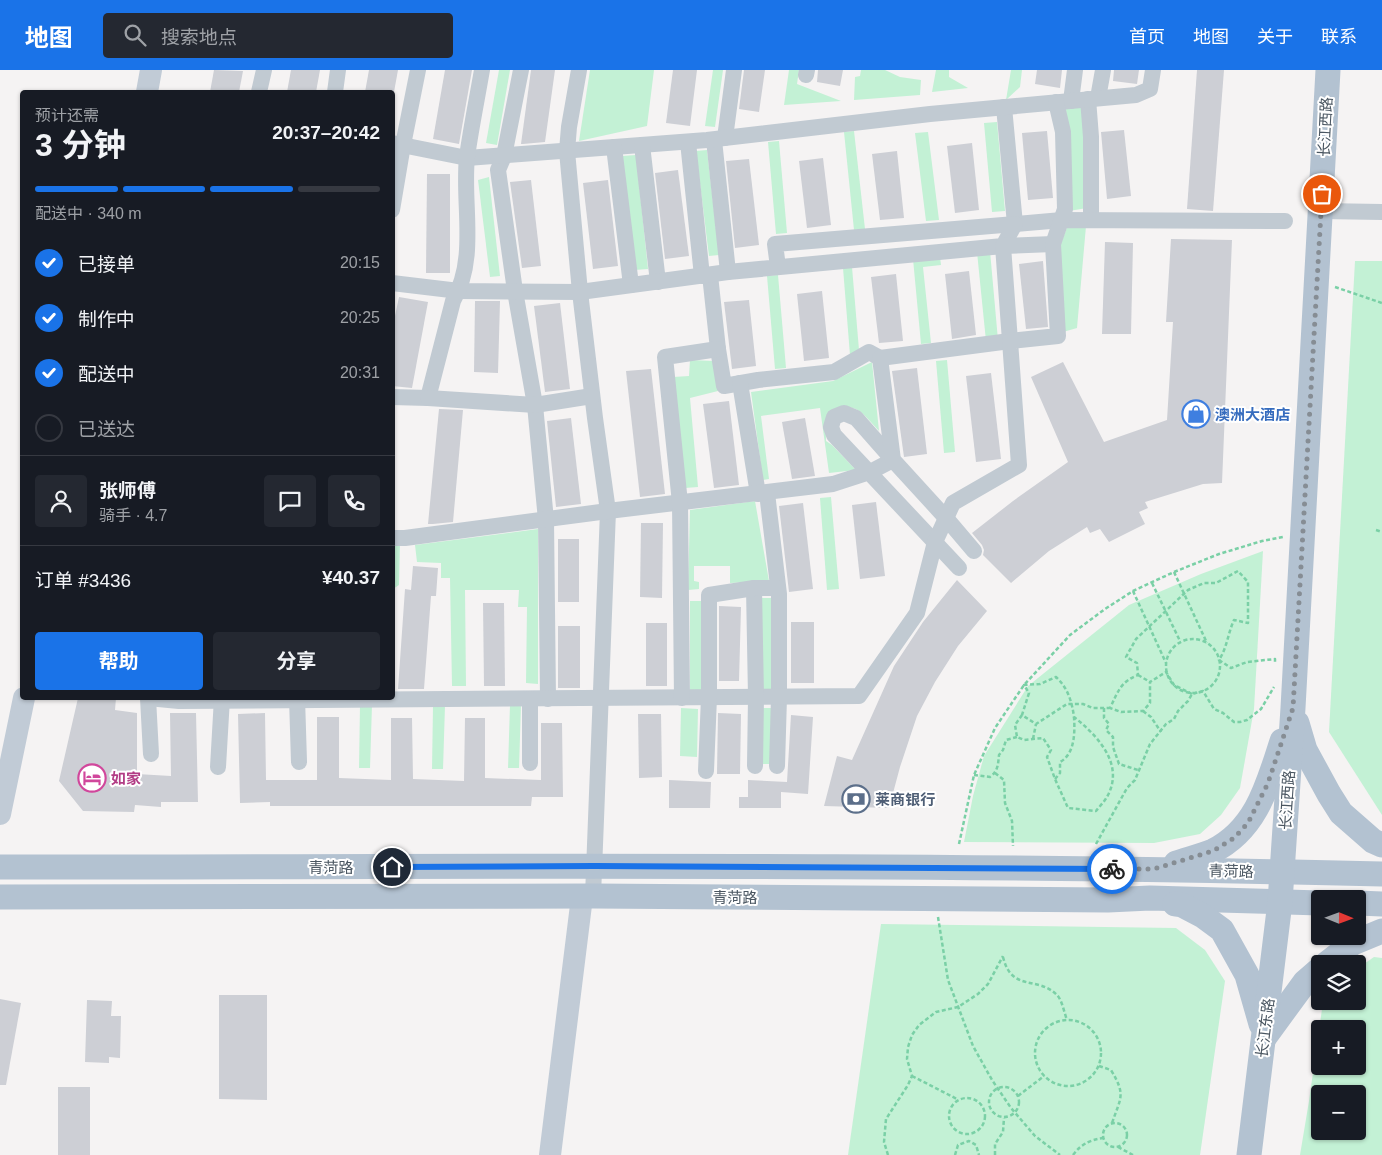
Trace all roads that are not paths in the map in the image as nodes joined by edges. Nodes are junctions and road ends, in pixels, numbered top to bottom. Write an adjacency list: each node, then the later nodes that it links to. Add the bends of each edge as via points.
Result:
1 (151, 70): 13 (street)
2 (264, 70): 14 (street)
3 (338, 70): 15 (street)
4 (418, 70): 21 (street)
5 (482, 70): 26 (street)
6 (521, 70): 25 (street)
7 (578, 70): 24 (street)
8 (734, 70): 19 (street)
9 (1076, 70): 17 (street)
10 (1103, 70): 16 (street)
11 (1153, 70): 16 (street, via 1150,89 1136,95)
12 (1328, 70): 28 (main road, 长江西路)
13 (147, 90)
14 (259, 90)
15 (334, 90)
16 (1093, 99): 17 (street); 31 (street)
17 (1064, 102): 18 (street); 30 (street, via 1065,209)
18 (1004, 107): 19 (street); 33 (street)
19 (719, 139): 20 (street); 37 (street)
20 (688, 142): 22 (street); 38 (street)
21 (398, 144): 26 (street); 27 (street)
22 (642, 145): 23 (street); 39 (street)
23 (614, 147): 24 (street); 41 (street)
24 (567, 151): 25 (street); 44 (street)
25 (504, 156): 26 (street); 43 (street, via 498,170)
26 (467, 158): 42 (street, via 466,265)
27 (395, 177)
28 (1321, 212): 29 (street); 82 (main road, 长江西路)
29 (1382, 212)
30 (1062, 220): 31 (street); 33 (street); 34 (street)
31 (1091, 220): 32 (street)
32 (1285, 221)
33 (1015, 224): 35 (street); 36 (street, via 775,244)
34 (1053, 244): 35 (street); 45 (street, via 1058,336)
35 (1002, 246): 36 (street); 45 (street)
36 (778, 267): 37 (street)
37 (728, 272): 38 (street)
38 (706, 275): 39 (street); 46 (street)
39 (658, 282): 41 (street)
40 (395, 283): 42 (street)
41 (631, 285): 44 (street)
42 (459, 291): 43 (street); 51 (street, via 453,301)
43 (515, 291): 44 (street); 52 (street)
44 (580, 292): 49 (street)
45 (1010, 341): 47 (street); 58 (street, via 1019,466 953,503)
46 (718, 348): 48 (street, via 724,386); 56 (street, via 665,357)
47 (880, 358): 48 (street, via 869,352 834,372); 53 (street)
48 (740, 383): 55 (street)
49 (592, 396): 52 (street); 57 (street)
50 (395, 397): 51 (street)
51 (428, 398): 52 (street)
52 (535, 405): 59 (street)
53 (893, 460): 54 (street); 54 (street, via 856,418 844,413 834,417 831,427 834,435); 58 (street)
54 (870, 472): 55 (street, via 833,484); 61 (street)
55 (762, 493): 56 (street); 65 (street)
56 (680, 503): 57 (street); 67 (street)
57 (608, 511): 59 (street); 71 (street)
58 (946, 518): 61 (street); 62 (street)
59 (546, 520): 60 (street); 75 (street)
60 (395, 538)
61 (935, 542): 63 (street); 70 (street, via 917,613 859,696)
62 (974, 551)
63 (959, 568)
64 (754, 588): 65 (street); 66 (street); 69 (street)
65 (778, 588): 70 (street)
66 (709, 595): 67 (street); 68 (street)
67 (681, 596): 72 (street)
68 (709, 697): 69 (street); 72 (street); 89 (street)
69 (756, 697): 70 (street); 86 (street)
70 (779, 697): 87 (street)
71 (600, 698): 72 (street); 75 (street); 92 (street)
72 (682, 698)
73 (395, 699): 74 (street)
74 (530, 699): 75 (street); 85 (street)
75 (548, 699)
76 (24, 700): 90 (street)
77 (148, 700): 83 (street)
78 (164, 700): 79 (street)
79 (207, 700)
80 (221, 700): 88 (street)
81 (297, 700): 84 (street)
82 (1293, 708): 91 (main road, via 1305,750 1341,813); 94 (main road, via 1268,783 1248,823 1234,838 1213,851); 95 (main road, 长江西路)
83 (151, 754)
84 (299, 762)
85 (530, 763)
86 (755, 766)
87 (777, 766)
88 (218, 767)
89 (706, 771)
90 (0, 814)
91 (1382, 845)
92 (594, 866): 93 (main road, 青菏路); 94 (main road, 青菏路); 98 (street)
93 (0, 867)
94 (1154, 869): 95 (main road, 青菏路)
95 (1282, 871): 96 (main road, 青菏路); 100 (main road, 长江西路)
96 (1382, 874)
97 (0, 896): 98 (main road, 青菏路)
98 (587, 897): 99 (main road, 青菏路); 108 (street)
99 (1150, 898): 100 (main road, 青菏路); 107 (main road, via 1182,905 1222,930 1247,975)
100 (1280, 902): 101 (main road, 青菏路); 107 (main road, 长江东路)
101 (1311, 903)
102 (1366, 903): 103 (main road)
103 (1382, 904)
104 (1382, 931): 105 (main road, via 1353,944)
105 (1338, 955)
106 (1311, 977): 107 (main road)
107 (1264, 1038): 109 (main road, 长江东路)
108 (550, 1155)
109 (1249, 1155)

